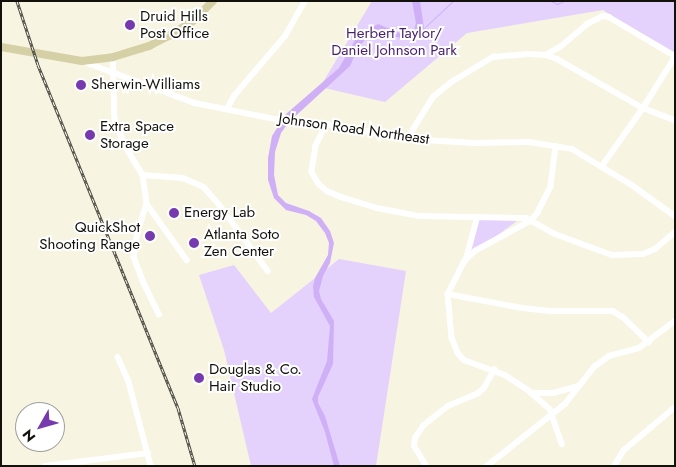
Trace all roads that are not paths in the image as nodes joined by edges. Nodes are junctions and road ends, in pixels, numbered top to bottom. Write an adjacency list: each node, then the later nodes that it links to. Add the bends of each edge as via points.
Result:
1 (213, 1): 7 (main road, via 193,21 169,36 150,46)
2 (305, 1): 12 (street, via 285,36 234,96)
3 (1, 47): 8 (main road)
4 (560, 47): 5 (street); 6 (street, via 602,16); 9 (street, via 560,57)
5 (546, 55): 9 (street); 15 (street, via 493,57 482,62 433,97)
6 (675, 56): 11 (street)
7 (113, 57): 8 (main road); 10 (street)
8 (82, 61): 10 (street, Johnson Road Northeast)
9 (564, 62): 11 (street)
10 (114, 73): 12 (street, Johnson Road Northeast, via 179,98); 18 (street, via 115,119 126,147)
11 (643, 108): 13 (street); 17 (street)
12 (227, 109): 14 (street, Johnson Road Northeast, via 275,119)
13 (675, 120)
14 (327, 124): 15 (street, Johnson Road Northeast); 21 (street, via 316,146 312,172 327,191 402,213)
15 (407, 139): 16 (street, Johnson Road Northeast, via 529,142)
16 (556, 146): 17 (street, Johnson Road Northeast, via 572,149); 22 (street, via 551,187)
17 (602, 166): 20 (street, Johnson Road Northeast)
18 (143, 175): 19 (street); 26 (street, via 184,178 204,187)
19 (147, 204): 24 (street); 28 (street, via 134,257)
20 (675, 216)
21 (478, 218): 22 (street, via 526,218); 25 (street)
22 (531, 221): 23 (street, via 555,234 612,255 643,254 655,249); 25 (street, via 476,251)
23 (675, 232)
24 (187, 260)
25 (465, 261): 27 (street)
26 (268, 271)
27 (448, 294): 30 (street, via 522,308 613,311); 32 (street, via 452,338 458,353 464,360)
28 (159, 314)
29 (675, 321): 30 (street)
30 (649, 342): 33 (street, via 609,356 594,366)
31 (118, 357): 38 (street, via 129,382)
32 (494, 370): 34 (street); 41 (street, via 478,393 442,410 423,426 414,446)
33 (578, 386): 34 (street, via 554,393); 36 (street)
34 (531, 393): 36 (street)
35 (675, 407): 43 (street, via 624,450)
36 (553, 414): 37 (street); 42 (street)
37 (562, 444)
38 (148, 453): 39 (street); 40 (street)
39 (45, 466)
40 (150, 466)
41 (426, 466)
42 (487, 466)
43 (614, 466)

